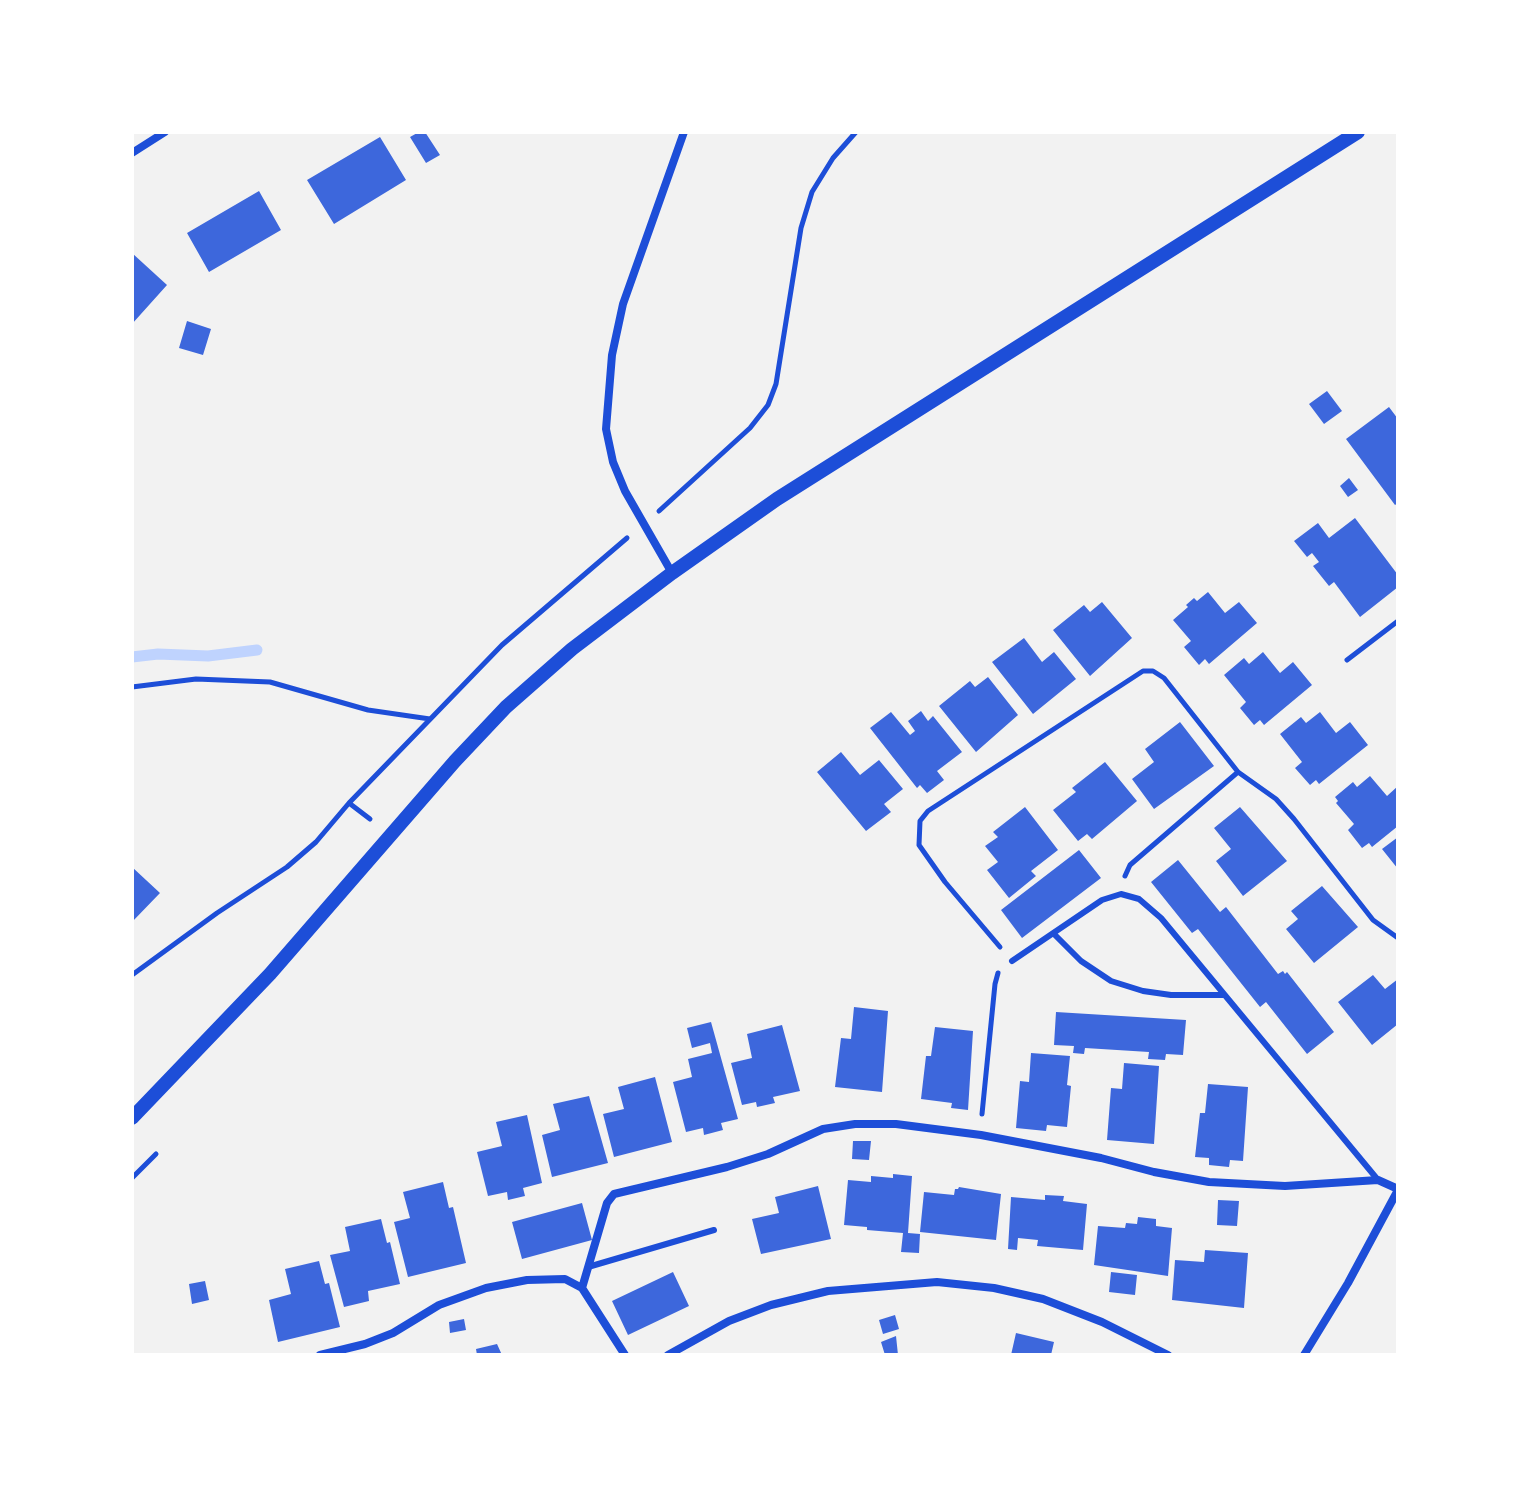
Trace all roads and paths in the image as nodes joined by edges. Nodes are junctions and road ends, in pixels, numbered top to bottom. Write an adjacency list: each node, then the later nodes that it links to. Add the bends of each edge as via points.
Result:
1 (165, 132): 5 (street)
2 (684, 132): 8 (street, via 623,304 612,355 606,429 625,491)
3 (856, 132): 6 (path, via 812,192 768,405)
4 (1358, 132): 8 (street, via 789,491)
5 (132, 153)
6 (680, 492)
7 (606, 556): 12 (path, via 502,645)
8 (672, 573): 22 (street, via 506,707 270,974)
9 (1398, 621): 10 (path)
10 (1347, 660)
11 (132, 687): 12 (path, via 196,679 270,682 368,710)
12 (430, 719): 14 (path)
13 (1238, 772): 16 (path, via 1130,865); 18 (path, via 1276,799 1373,920); 19 (path, via 1164,678 1143,671 928,811 920,821 919,845)
14 (349, 803): 15 (path); 20 (path, via 287,867)
15 (370, 819)
16 (1121, 894): 17 (lane, via 1102,900); 21 (lane, via 1139,899 1161,918)
17 (1054, 934): 19 (lane); 21 (lane, via 1111,981 1171,995)
18 (1398, 938)
19 (1012, 961): 23 (path, via 999,971 995,984)
20 (132, 975)
21 (1224, 995): 26 (lane)
22 (132, 1118)
23 (981, 1135): 26 (street, via 1209,1182 1285,1186); 29 (street, via 896,1124 839,1126 755,1159 614,1194)
24 (156, 1154): 25 (path)
25 (132, 1178)
26 (1378, 1180): 27 (street)
27 (1398, 1190): 35 (street)
28 (714, 1230): 29 (lane)
29 (588, 1267): 30 (street)
30 (582, 1288): 31 (street, via 565,1279 486,1288 439,1305 393,1333); 32 (street)
31 (320, 1355)
32 (625, 1355)
33 (668, 1355): 34 (street, via 771,1305 828,1291 937,1282 1043,1299)
34 (1168, 1355)
35 (1304, 1355)

